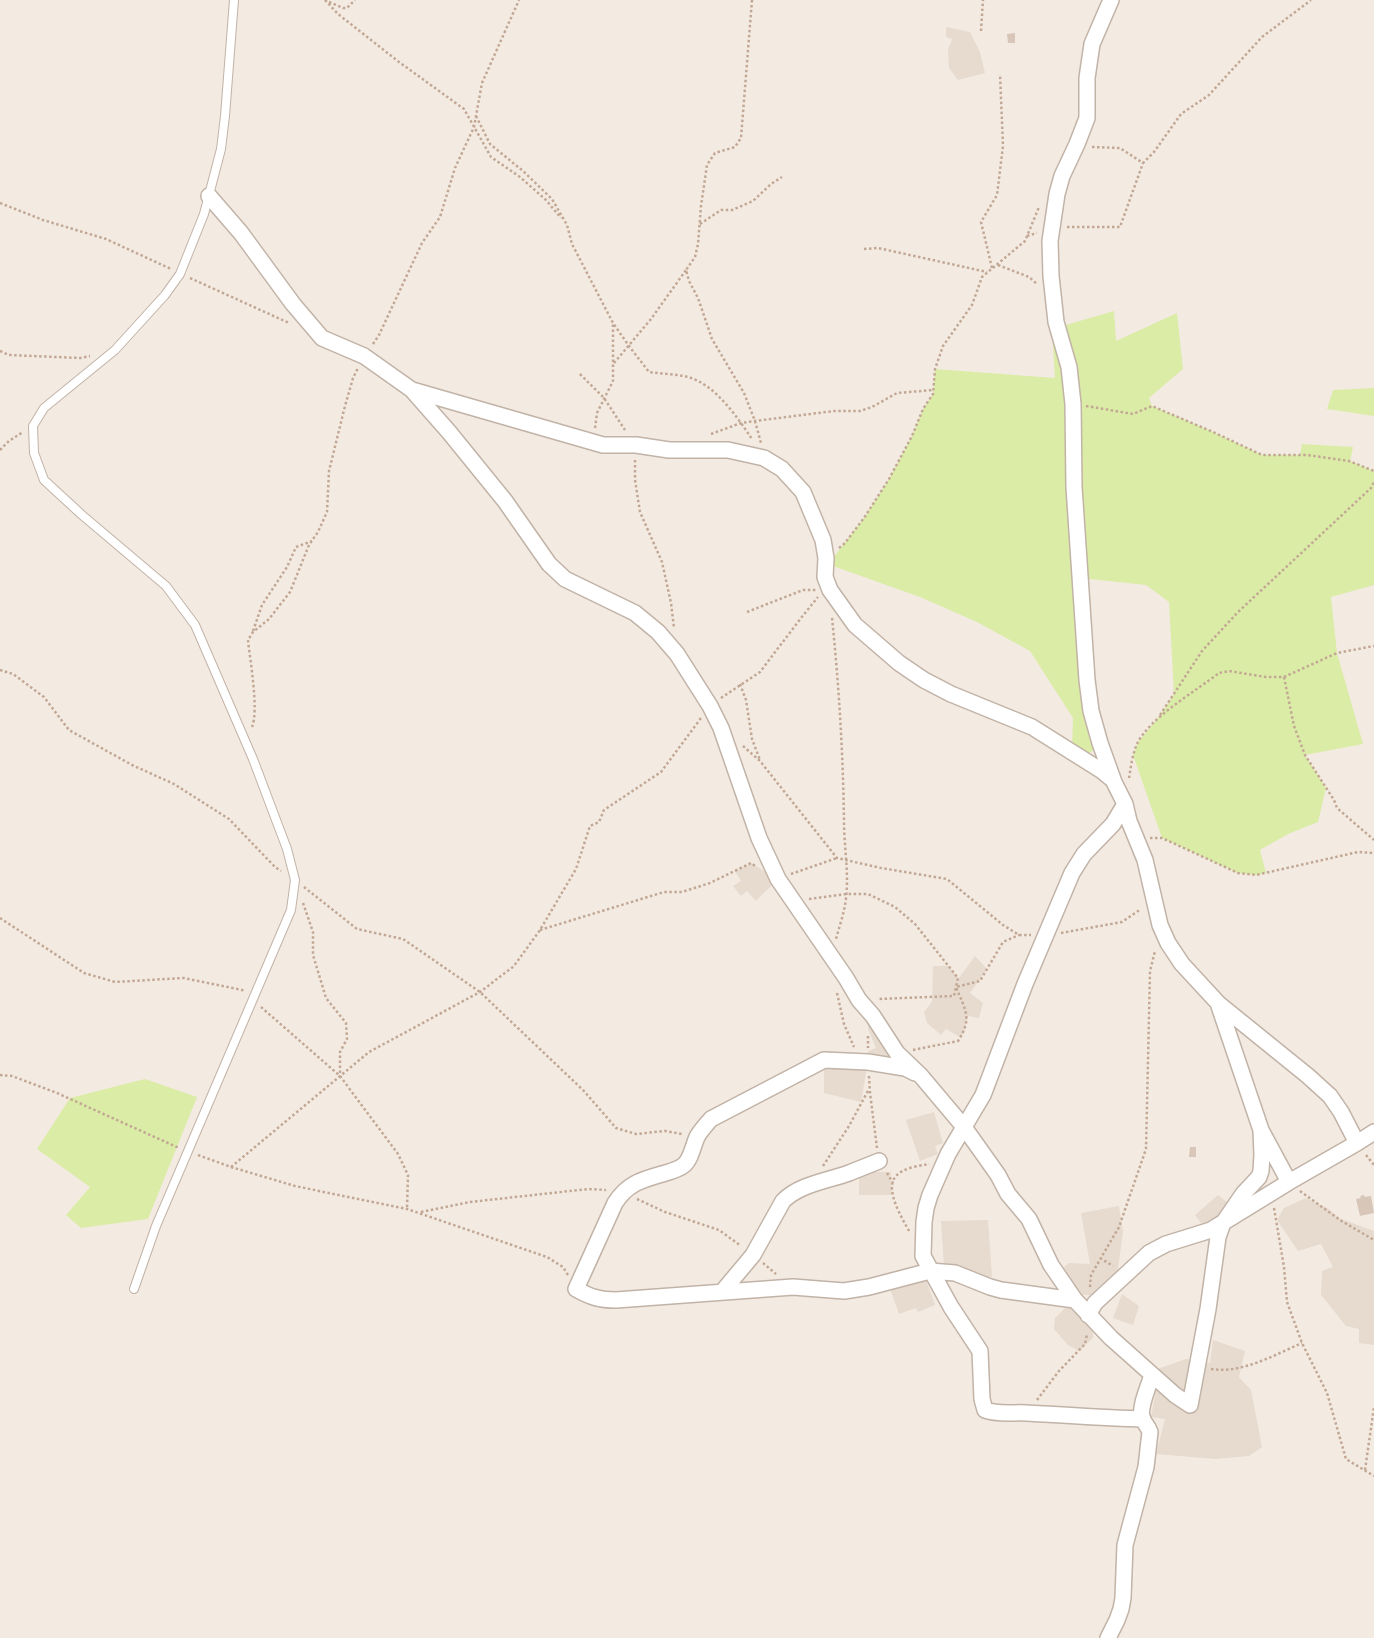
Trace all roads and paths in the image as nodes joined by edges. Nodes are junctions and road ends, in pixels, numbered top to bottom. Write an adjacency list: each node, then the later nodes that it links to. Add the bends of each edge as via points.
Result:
1 (234, 0): 16 (lane, via 222,140)
2 (327, 0): 3 (path, via 347,8); 12 (path, via 360,32 464,109)
3 (355, 0)
4 (519, 0): 11 (path, via 482,83)
5 (752, 0): 19 (path, via 740,138 734,147 716,153 707,165)
6 (984, 0): 9 (path)
7 (1111, 0): 13 (street, via 1092,44 1087,78 1087,118)
8 (1311, 0): 14 (path, via 1262,37 1209,95 1181,114)
9 (981, 31)
10 (1000, 74): 25 (path, via 1003,146 997,195 981,222)
11 (476, 116): 12 (path); 20 (path, via 490,144 552,199)
12 (474, 127): 20 (path, via 491,157 520,176); 35 (path, via 455,168 440,217 422,242 379,335)
13 (1078, 144): 14 (path, via 1120,148); 21 (street, via 1062,176)
14 (1143, 162): 21 (path, via 1120,227)
15 (782, 178): 19 (path, via 753,201 732,210 721,210)
16 (209, 196): 28 (lane); 35 (street, via 322,338)
17 (1042, 201): 22 (path)
18 (0, 204): 28 (path, via 106,240)
19 (700, 224): 26 (path, via 695,257)
20 (567, 225): 30 (path, via 572,244)
21 (1053, 228): 22 (path); 29 (street, via 1050,241)
22 (1027, 236): 24 (path)
23 (864, 249): 27 (path, via 878,248)
24 (997, 265): 25 (path); 29 (path, via 1029,277)
25 (992, 268): 27 (path)
26 (686, 270): 32 (path); 42 (path, via 712,339 744,393)
27 (987, 272): 39 (path, via 972,305 942,346)
28 (180, 274): 31 (path); 33 (lane)
29 (1054, 301): 41 (street)
30 (613, 323): 32 (path); 36 (path)
31 (296, 326)
32 (629, 346): 36 (path); 43 (path, via 649,372 689,378 714,391)
33 (114, 350): 34 (path, via 80,358 9,355); 44 (lane, via 44,408)
34 (0, 351)
35 (364, 356): 38 (street); 52 (path, via 353,378 329,471 327,512)
36 (613, 364): 40 (path, via 613,381)
37 (580, 374): 40 (path)
38 (412, 390): 46 (street); 63 (street, via 504,501 549,564 565,579 635,613 658,632 677,654)
39 (933, 390): 42 (path, via 897,393 860,411); 53 (path, via 890,479 845,543)
40 (604, 398): 46 (path, via 597,413); 47 (path)
41 (1073, 404): 50 (path, via 1133,414 1152,406 1262,455 1307,455 1350,461); 68 (street, via 1074,487 1091,711 1100,743)
42 (755, 421): 43 (path); 49 (path)
43 (741, 423): 45 (path); 49 (path)
44 (33, 426): 48 (path); 65 (lane, via 34,453 44,480 166,586 195,625)
45 (705, 436)
46 (594, 442): 47 (street)
47 (636, 445): 49 (street, via 669,450 728,450); 57 (path, via 635,480 640,512 662,562)
48 (0, 450)
49 (764, 458): 53 (street, via 782,470 803,492 823,540)
50 (1374, 471)
51 (1374, 482): 64 (path, via 1238,612 1202,651)
52 (313, 540): 58 (path, via 290,592 269,619); 58 (path, via 296,547 262,605)
53 (826, 558): 54 (street)
54 (827, 588): 55 (path, via 803,590); 62 (path, via 760,672); 68 (street, via 855,625 924,680 1032,727)
55 (747, 612)
56 (832, 617): 74 (path, via 839,681)
57 (674, 629)
58 (253, 632): 65 (path, via 248,640 254,722)
59 (1374, 646): 61 (path, via 1337,653)
60 (0, 670): 77 (path, via 13,674 44,697 69,730 174,784 229,819 274,868)
61 (1284, 677): 64 (path, via 1229,671 1219,673); 71 (path, via 1294,726 1305,755 1337,808)
62 (740, 684): 63 (path); 67 (path)
63 (710, 706): 76 (street, via 721,728 759,838); 81 (path, via 661,772 604,810 599,822 590,826 576,869)
64 (1158, 718): 68 (path, via 1138,742)
65 (246, 743): 77 (lane, via 287,848)
66 (741, 744): 67 (path)
67 (760, 761): 73 (path)
68 (1122, 781): 69 (street)
69 (1126, 804): 70 (street); 83 (street, via 1113,824 1078,862)
70 (1136, 838): 72 (path, via 1162,838 1238,873 1256,875 1358,852); 79 (street)
71 (1374, 840)
72 (1374, 853)
73 (837, 858): 74 (path); 76 (path)
74 (847, 861): 78 (path); 82 (path, via 947,879)
75 (757, 867): 81 (path, via 751,863 710,883 682,892 664,892)
76 (778, 879): 80 (street)
77 (295, 880): 88 (path, via 357,928 403,939); 95 (path, via 313,932 313,955 326,998 346,1023 347,1039 340,1052); 103 (lane, via 291,910)
78 (846, 894): 80 (path); 85 (path); 87 (path, via 868,894 895,907 915,924 958,978)
79 (1154, 899): 83 (path, via 1122,922); 90 (street, via 1168,944)
80 (794, 901): 85 (street)
81 (540, 930): 88 (path, via 514,966)
82 (1019, 935): 83 (path); 87 (path, via 1003,942 980,981)
83 (1045, 936): 98 (street, via 983,1095)
84 (1155, 948): 119 (path, via 1150,971 1146,1149 1120,1227 1091,1275)
85 (832, 956): 89 (street)
86 (836, 987): 93 (path, via 852,1046)
87 (956, 987): 89 (path, via 954,996); 92 (path, via 968,1016 958,1040)
88 (480, 992): 95 (path, via 369,1052); 101 (path, via 584,1091 616,1128 636,1134 664,1131)
89 (859, 1000): 92 (street)
90 (1219, 1004): 99 (street); 102 (street, via 1330,1096)
91 (868, 1029): 93 (path)
92 (897, 1053): 96 (street)
93 (868, 1062): 96 (street, via 905,1068); 97 (path); 101 (street, via 824,1060 711,1119)
94 (0, 1075): 103 (path, via 12,1076 57,1093)
95 (340, 1076): 106 (path)
96 (921, 1076): 98 (street)
97 (869, 1088): 105 (path); 107 (path)
98 (964, 1127): 104 (street); 118 (street, via 1008,1194 1029,1218 1051,1265)
99 (1261, 1130): 108 (street); 111 (street, via 1259,1177)
100 (1374, 1132): 102 (street)
101 (697, 1137): 116 (street, via 683,1166 650,1177 622,1192)
102 (1357, 1143): 108 (street)
103 (187, 1152): 106 (path); 115 (lane)
104 (948, 1154): 109 (path, via 902,1172); 113 (street, via 926,1208)
105 (879, 1161): 109 (path); 117 (street, via 787,1197 753,1255)
106 (231, 1167): 116 (path, via 295,1186 407,1209 538,1254 563,1266)
107 (821, 1168)
108 (1289, 1182): 110 (street); 112 (path, via 1333,1216)
109 (893, 1183): 113 (path, via 896,1206)
110 (1271, 1195): 111 (street); 120 (path, via 1287,1302)
111 (1223, 1223): 119 (street, via 1149,1253); 121 (street, via 1218,1237)
112 (1374, 1240)
113 (923, 1256): 114 (street)
114 (930, 1271): 117 (street, via 844,1291 793,1287); 118 (street, via 955,1273 1015,1293); 124 (street, via 980,1352 985,1410)
115 (134, 1289)
116 (576, 1289): 117 (street, via 602,1300)
117 (722, 1292)
118 (1075, 1300): 119 (street)
119 (1090, 1310): 122 (street, via 1110,1338); 124 (path, via 1085,1344 1059,1371)
120 (1302, 1343): 121 (path, via 1235,1369); 126 (path, via 1326,1393 1346,1459)
121 (1198, 1367): 122 (street, via 1190,1405)
122 (1152, 1375): 125 (street, via 1143,1404)
123 (1374, 1406): 126 (path)
124 (1028, 1413): 125 (street)
125 (1143, 1419): 128 (street, via 1150,1432 1146,1467 1126,1536 1121,1609)
126 (1365, 1470): 127 (path)
127 (1374, 1476)
128 (1108, 1638)

